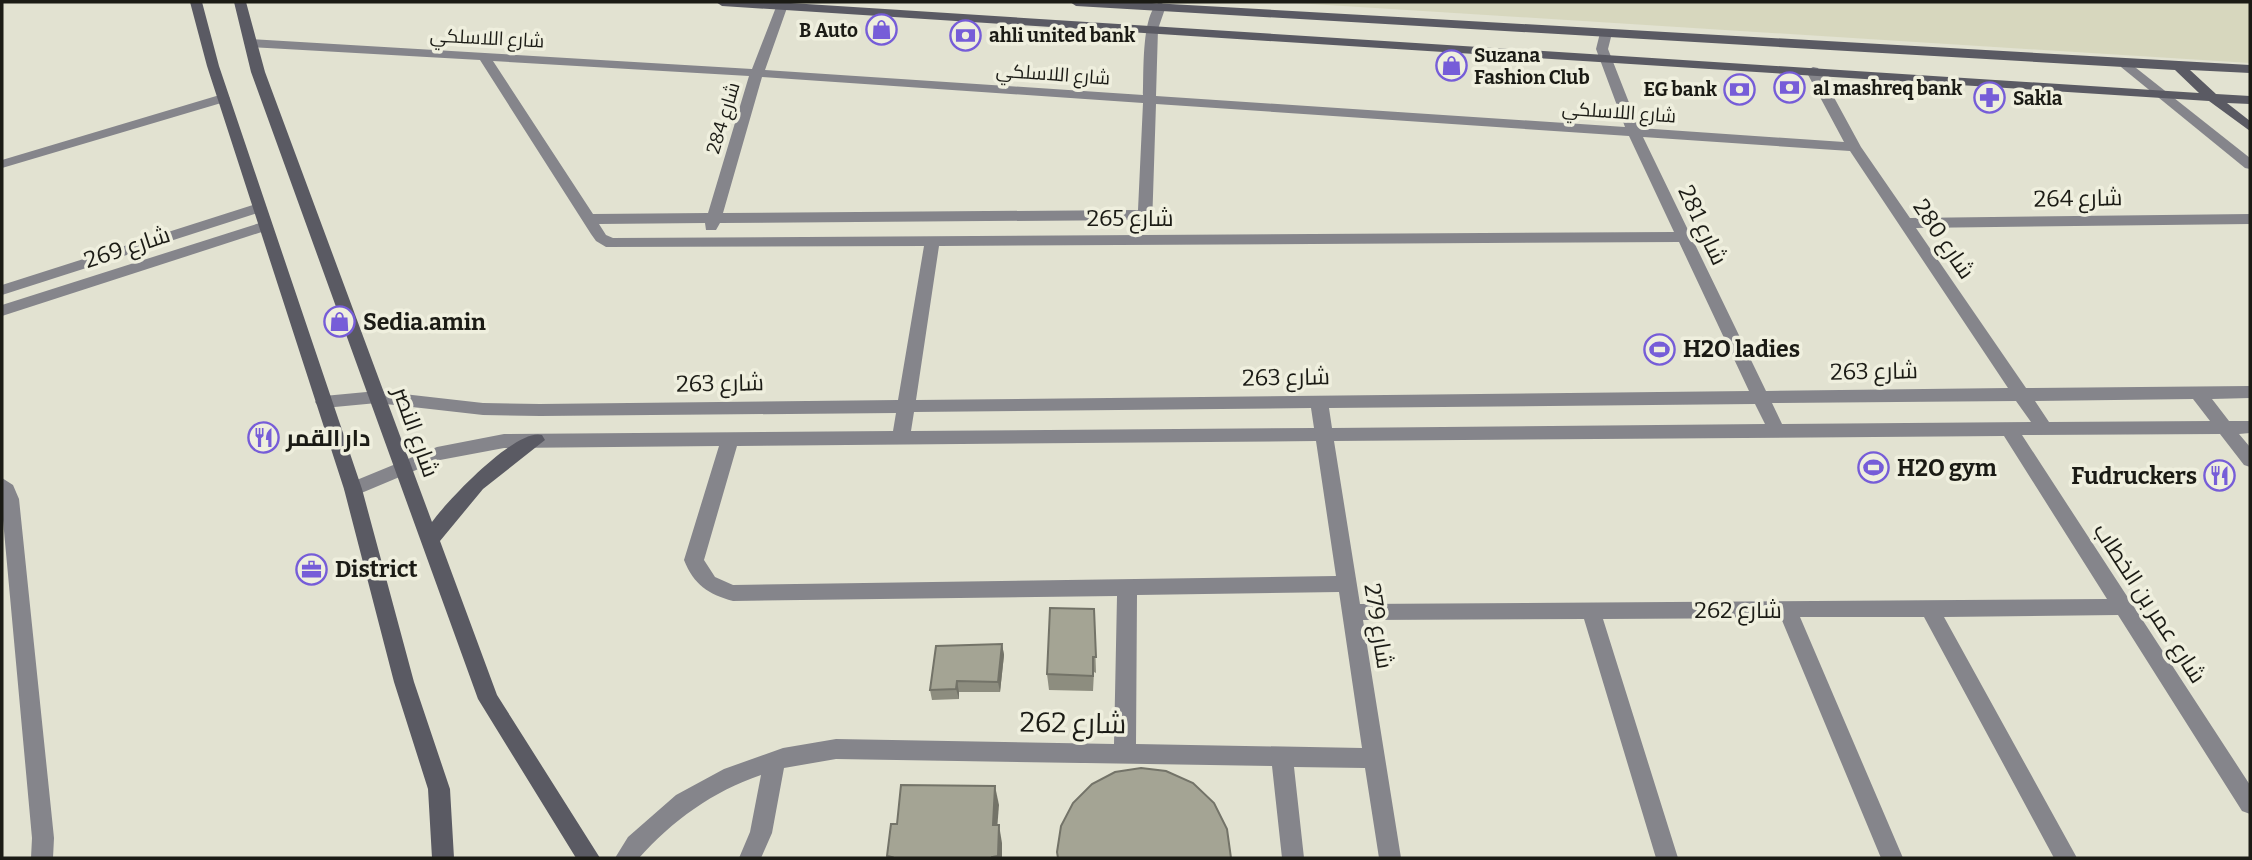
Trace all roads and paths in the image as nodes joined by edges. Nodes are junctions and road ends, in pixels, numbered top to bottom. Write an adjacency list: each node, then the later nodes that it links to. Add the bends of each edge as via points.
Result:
1 (196, 2): 19 (main road)
2 (240, 2): 9 (main road, شارع النصر)
3 (722, 2): 5 (main road)
4 (1076, 2): 6 (main road)
5 (782, 5): 7 (main road); 16 (street, شارع 284)
6 (1160, 6): 7 (street); 8 (main road)
7 (1152, 29): 11 (main road); 20 (street)
8 (1606, 33): 11 (street, شارع 281); 12 (main road)
9 (250, 43): 10 (street, شارع اللاسلكي); 43 (main road, شارع النصر)
10 (484, 57): 16 (street, شارع اللاسلكي); 30 (street, شارع 265)
11 (1605, 58): 15 (main road); 23 (street, شارع 281)
12 (2126, 64): 13 (main road); 17 (street)
13 (2177, 65): 14 (main road); 18 (main road)
14 (2250, 69)
15 (1813, 71): 17 (main road); 24 (street, شارع 280)
16 (757, 73): 20 (street, شارع اللاسلكي); 29 (street, شارع 284)
17 (2161, 93): 18 (main road); 26 (street)
18 (2210, 96): 21 (main road); 22 (main road)
19 (223, 97): 25 (street); 27 (main road)
20 (1148, 99): 23 (street, شارع اللاسلكي); 28 (street)
21 (2250, 100)
22 (2250, 127)
23 (1634, 132): 24 (street, شارع اللاسلكي); 34 (street, شارع 281)
24 (1854, 147): 32 (street, شارع 280)
25 (2, 164)
26 (2250, 165)
27 (259, 208): 33 (main road); 38 (street, شارع 269)
28 (1144, 215): 29 (street, شارع 265); 35 (street)
29 (713, 218): 30 (street, شارع 265); 37 (street, شارع 284)
30 (589, 219): 37 (street, شارع 265, via 601,238 611,243)
31 (2250, 219): 32 (street, شارع 264)
32 (1905, 223): 42 (street, شارع 280)
33 (266, 226): 39 (street, شارع 269); 46 (main road)
34 (1682, 237): 35 (street, شارع 265); 44 (street, شارع 281)
35 (1146, 240): 36 (street, شارع 265)
36 (932, 242): 37 (street, شارع 265); 47 (street)
37 (706, 244)
38 (2, 290)
39 (2, 311)
40 (2197, 392): 41 (street, شارع 263); 42 (street, شارع 263); 48 (street)
41 (2250, 392)
42 (2020, 394): 44 (street, شارع 263); 50 (street, شارع 280)
43 (377, 397): 46 (street, شارع 263); 47 (street, شارع 263, via 483,409); 58 (main road, شارع النصر)
44 (1761, 397): 45 (street, شارع 263); 52 (street, شارع 281)
45 (1319, 401): 47 (street, شارع 263); 53 (street, شارع 279)
46 (324, 402): 60 (main road)
47 (906, 406): 54 (street)
48 (2224, 427): 49 (street); 50 (street); 57 (street)
49 (2250, 427)
50 (2044, 428): 51 (street)
51 (2009, 429): 52 (street); 64 (street, شارع عمر بن الخطاب)
52 (1777, 431): 53 (street)
53 (1324, 434): 54 (street); 62 (street, شارع 279)
54 (901, 438): 55 (street)
55 (730, 439): 56 (street); 63 (street, via 694,561 699,576 713,588 733,593)
56 (536, 440): 58 (street, via 471,445); 61 (main road, via 474,484)
57 (2250, 460)
58 (403, 467): 60 (street); 61 (main road, شارع النصر)
59 (2, 485): 74 (street, via 10,499)
60 (353, 489): 75 (main road, via 404,682 439,789)
61 (430, 540): 76 (main road, شارع النصر, via 488,699)
62 (1348, 584): 63 (street); 68 (street, شارع 279)
63 (1127, 587): 69 (street)
64 (2124, 607): 65 (street, شارع 262); 73 (street, شارع عمر بن الخطاب)
65 (1929, 608): 66 (street, شارع 262); 83 (street)
66 (1787, 609): 67 (street, شارع 262); 82 (street)
67 (1591, 611): 68 (street, شارع 262); 81 (street)
68 (1352, 612): 71 (street, شارع 279)
69 (1125, 754): 70 (street, شارع 262); 72 (street, شارع 262, via 836,749 801,752)
70 (1282, 756): 71 (street, شارع 262); 79 (street)
71 (1375, 758): 80 (street, شارع 279)
72 (774, 763): 77 (street, شارع 262, via 695,796 651,829); 78 (street, via 761,833)
73 (2250, 804)
74 (42, 858)
75 (443, 858)
76 (589, 858)
77 (626, 858)
78 (750, 858)
79 (1293, 858)
80 (1390, 858)
81 (1667, 858)
82 (1892, 858)
83 (2066, 858)

